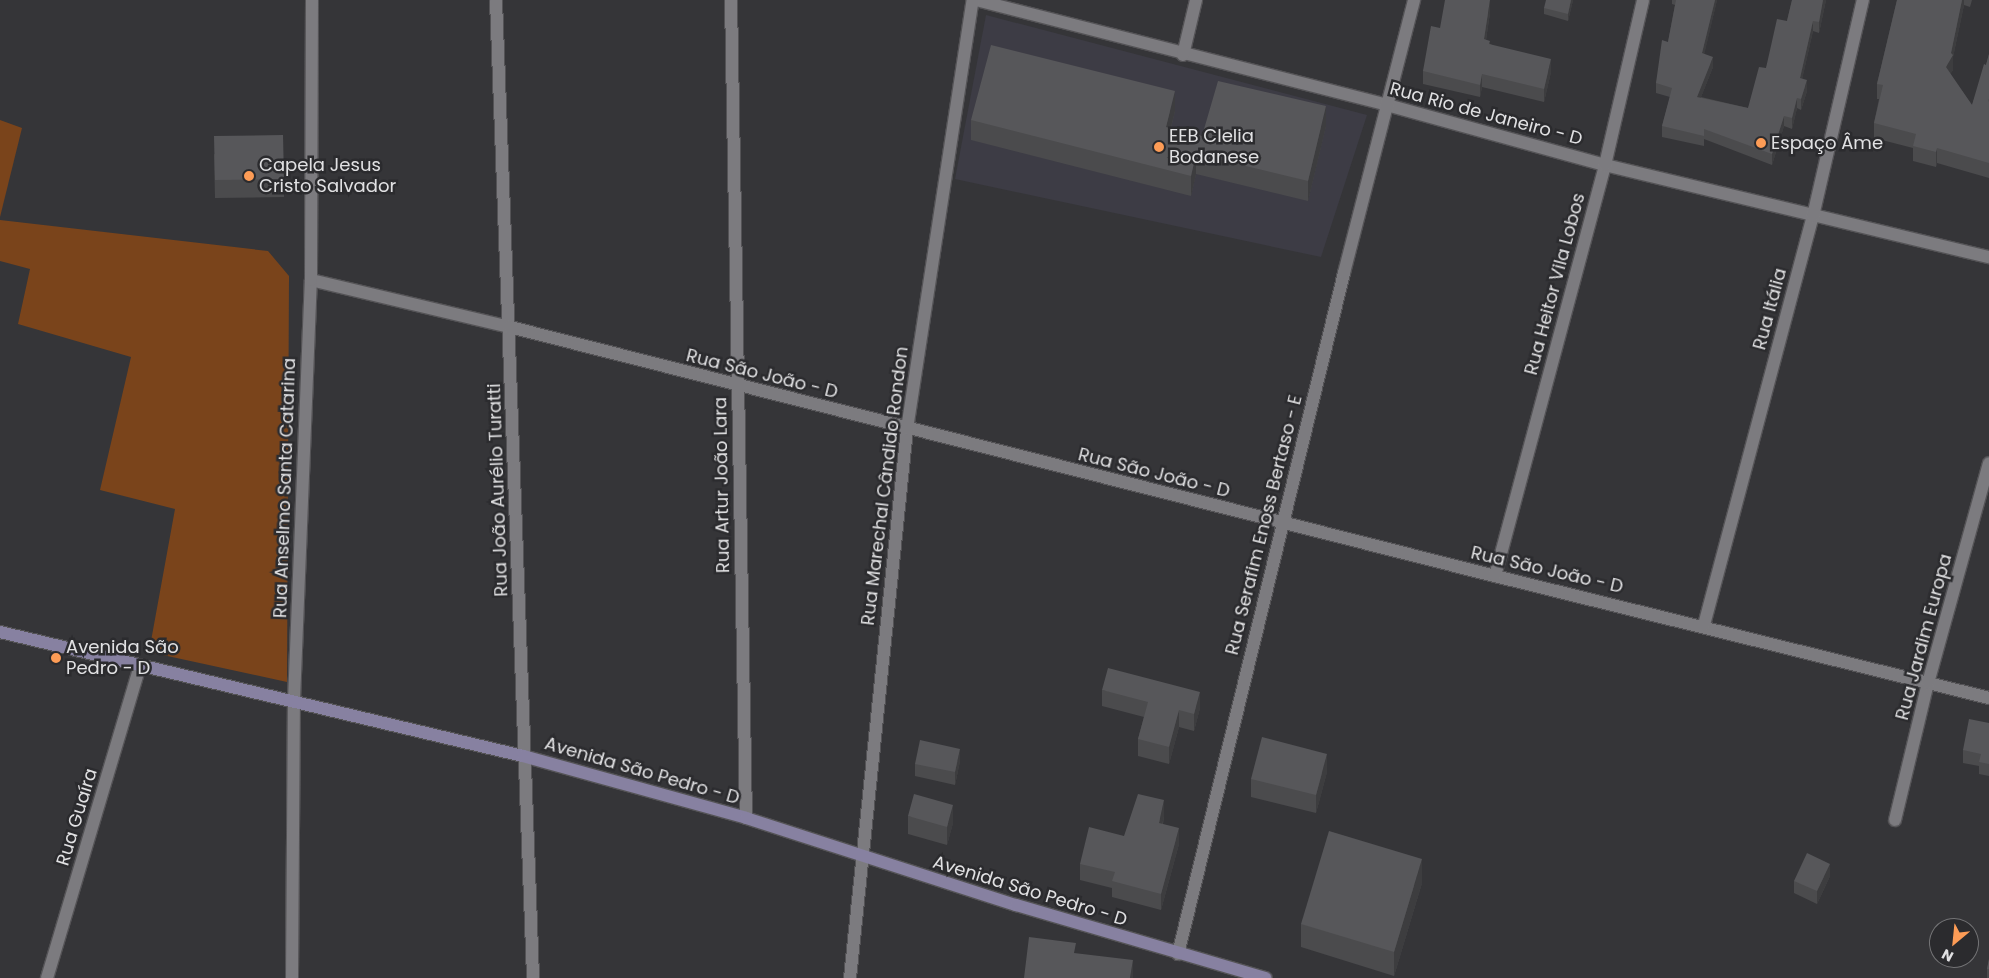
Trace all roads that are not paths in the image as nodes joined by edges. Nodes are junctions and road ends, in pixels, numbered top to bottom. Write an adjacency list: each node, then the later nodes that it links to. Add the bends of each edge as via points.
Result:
1 (312, 0): 14 (street, Rua Anselmo Santa Catarina)
2 (496, 0): 15 (street, Rua João Aurélio Turatti)
3 (731, 0): 16 (street, Rua Artur João Lara)
4 (974, 0): 9 (street, Rua Rio de Janeiro - D); 17 (street, Rua Marechal Cândido Rondon)
5 (1196, 0): 9 (street)
6 (1414, 0): 10 (street, Rua Serafim Enoss Bertaso - E)
7 (1643, 0): 11 (street, Rua Heitor Vila Lobos)
8 (1864, 0): 12 (street, Rua Itália)
9 (1183, 55): 10 (street, Rua Rio de Janeiro - D)
10 (1388, 105): 11 (street, Rua Rio de Janeiro - D); 19 (street, Rua Serafim Enoss Bertaso - E)
11 (1605, 164): 12 (street, Rua Rio de Janeiro - D); 20 (street, Rua Heitor Vila Lobos)
12 (1813, 216): 13 (street, Rua Rio de Janeiro - D); 21 (street, Rua Itália)
13 (1989, 257)
14 (311, 280): 15 (street, Rua São João - D); 26 (street, Rua Anselmo Santa Catarina)
15 (510, 327): 16 (street, Rua São João - D); 27 (street, Rua João Aurélio Turatti)
16 (738, 386): 17 (street, Rua São João - D); 28 (street, Rua Artur João Lara)
17 (907, 429): 19 (street, Rua São João - D); 30 (street, Rua Marechal Cândido Rondon)
18 (1989, 463): 24 (street, Rua Jardim Europa)
19 (1282, 523): 20 (street, Rua São João - D); 31 (street, Rua Serafim Enoss Bertaso - E)
20 (1495, 576): 21 (street, Rua São João - D)
21 (1704, 626): 24 (street, Rua São João - D)
22 (0, 632): 23 (street, Avenida São Pedro - D)
23 (140, 666): 26 (street, Avenida São Pedro - D); 32 (street, Rua Guaíra)
24 (1928, 683): 25 (street, Rua São João - D); 29 (street, Rua Jardim Europa)
25 (1989, 698)
26 (294, 700): 27 (street, Avenida São Pedro - D); 33 (street, Rua Anselmo Santa Catarina)
27 (523, 756): 28 (street, Avenida São Pedro - D); 34 (street, Rua João Aurélio Turatti)
28 (746, 818): 30 (street, Avenida São Pedro - D)
29 (1895, 820)
30 (861, 857): 31 (street, Avenida São Pedro - D); 35 (street, Rua Marechal Cândido Rondon)
31 (1178, 954): 36 (street, Avenida São Pedro - D)
32 (47, 978)
33 (292, 978)
34 (533, 978)
35 (850, 978)
36 (1266, 978)

